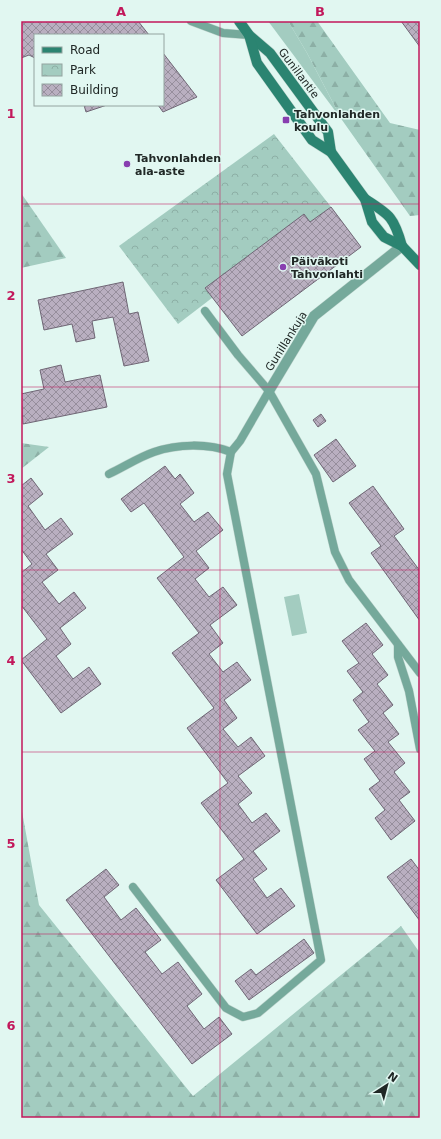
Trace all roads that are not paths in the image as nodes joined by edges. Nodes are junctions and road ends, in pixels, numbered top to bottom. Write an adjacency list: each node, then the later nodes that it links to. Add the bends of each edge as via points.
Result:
1 (191, 21): 3 (lane, via 216,32)
2 (240, 21): 3 (street, Gunillantie)
3 (249, 35): 4 (street, Gunillantie, via 270,53 328,132); 4 (street, Gunillantie, via 257,63 312,140)
4 (331, 152): 5 (street, Gunillantie)
5 (365, 199): 6 (street, Gunillantie, via 387,213 396,226); 6 (street, Gunillantie, via 372,222 384,237)
6 (402, 246): 7 (street, Gunillantie); 9 (street, Gunillankuja, via 314,316)
7 (420, 264)
8 (205, 311): 9 (lane)
9 (269, 391): 10 (lane); 12 (lane, via 316,474 335,552 349,580)
10 (231, 452): 11 (lane, via 203,446 169,448 154,452); 15 (lane, via 227,474 321,960 258,1013 243,1017 226,1008)
11 (109, 474)
12 (398, 644): 13 (lane); 14 (lane, via 398,657 409,691)
13 (420, 673)
14 (420, 749)
15 (133, 887)

